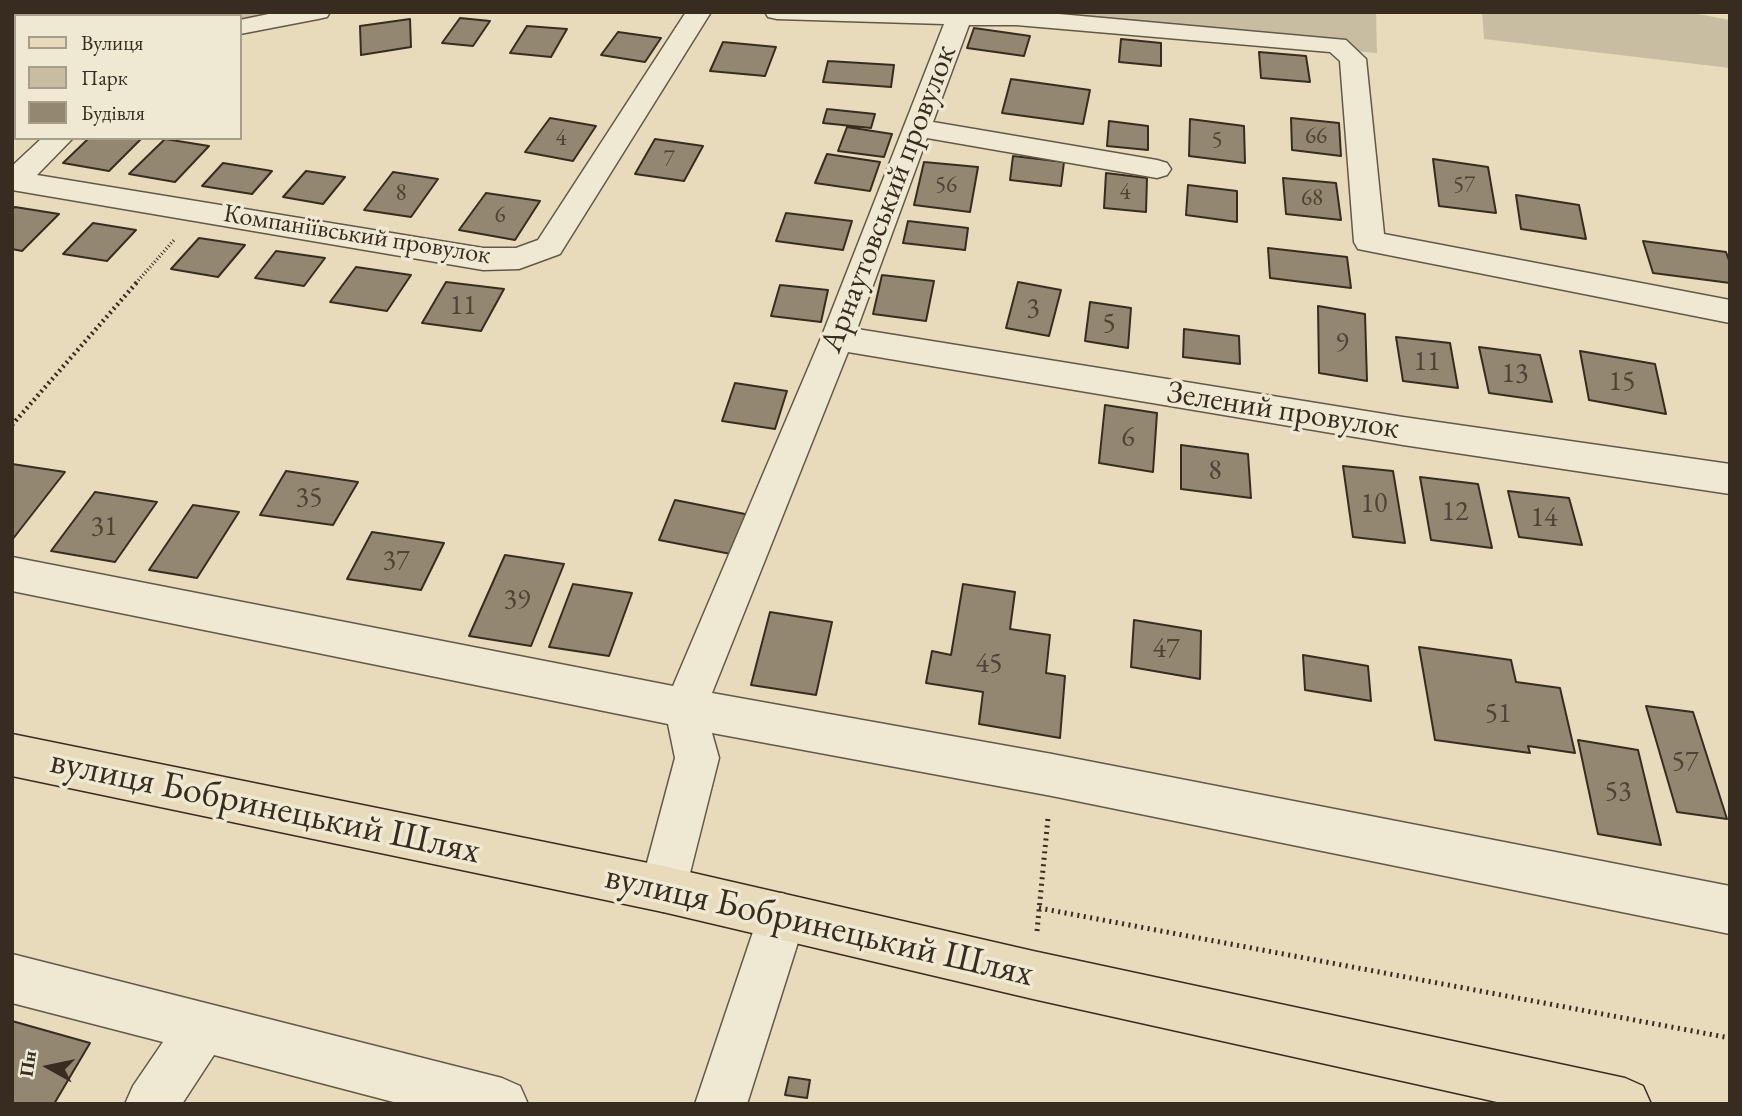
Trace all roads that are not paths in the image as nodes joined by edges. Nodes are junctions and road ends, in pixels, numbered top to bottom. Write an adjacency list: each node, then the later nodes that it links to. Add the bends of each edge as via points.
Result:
1 (318, 12): 5 (street)
2 (699, 12): 9 (street, Компаніївський провулок, via 549,247 519,258 482,259)
3 (777, 12): 4 (street)
4 (958, 18): 6 (street, Арнаутовський провулок); 10 (street, Арнаутовський провулок, via 1016,18 1336,45 1353,59 1369,242)
5 (242, 27)
6 (916, 128): 8 (street); 11 (street, Арнаутовський провулок)
7 (57, 140): 9 (street)
8 (1157, 169)
9 (14, 181)
10 (1730, 312)
11 (836, 338): 12 (street, Зелений провулок, via 1403,431); 14 (street, Арнаутовський провулок)
12 (1730, 479)
13 (12, 574): 14 (street)
14 (685, 708): 16 (street, via 697,758); 17 (street, via 1052,775)
15 (14, 758): 16 (main road, вулиця Бобринецький Шлях)
16 (663, 889): 18 (main road, вулиця Бобринецький Шлях)
17 (1730, 909)
18 (782, 917): 23 (street); 24 (main road, вулиця Бобринецький Шлях)
19 (12, 978): 20 (street)
20 (203, 1028): 21 (street); 22 (street)
21 (151, 1104)
22 (502, 1104)
23 (721, 1104)
24 (1625, 1104)

